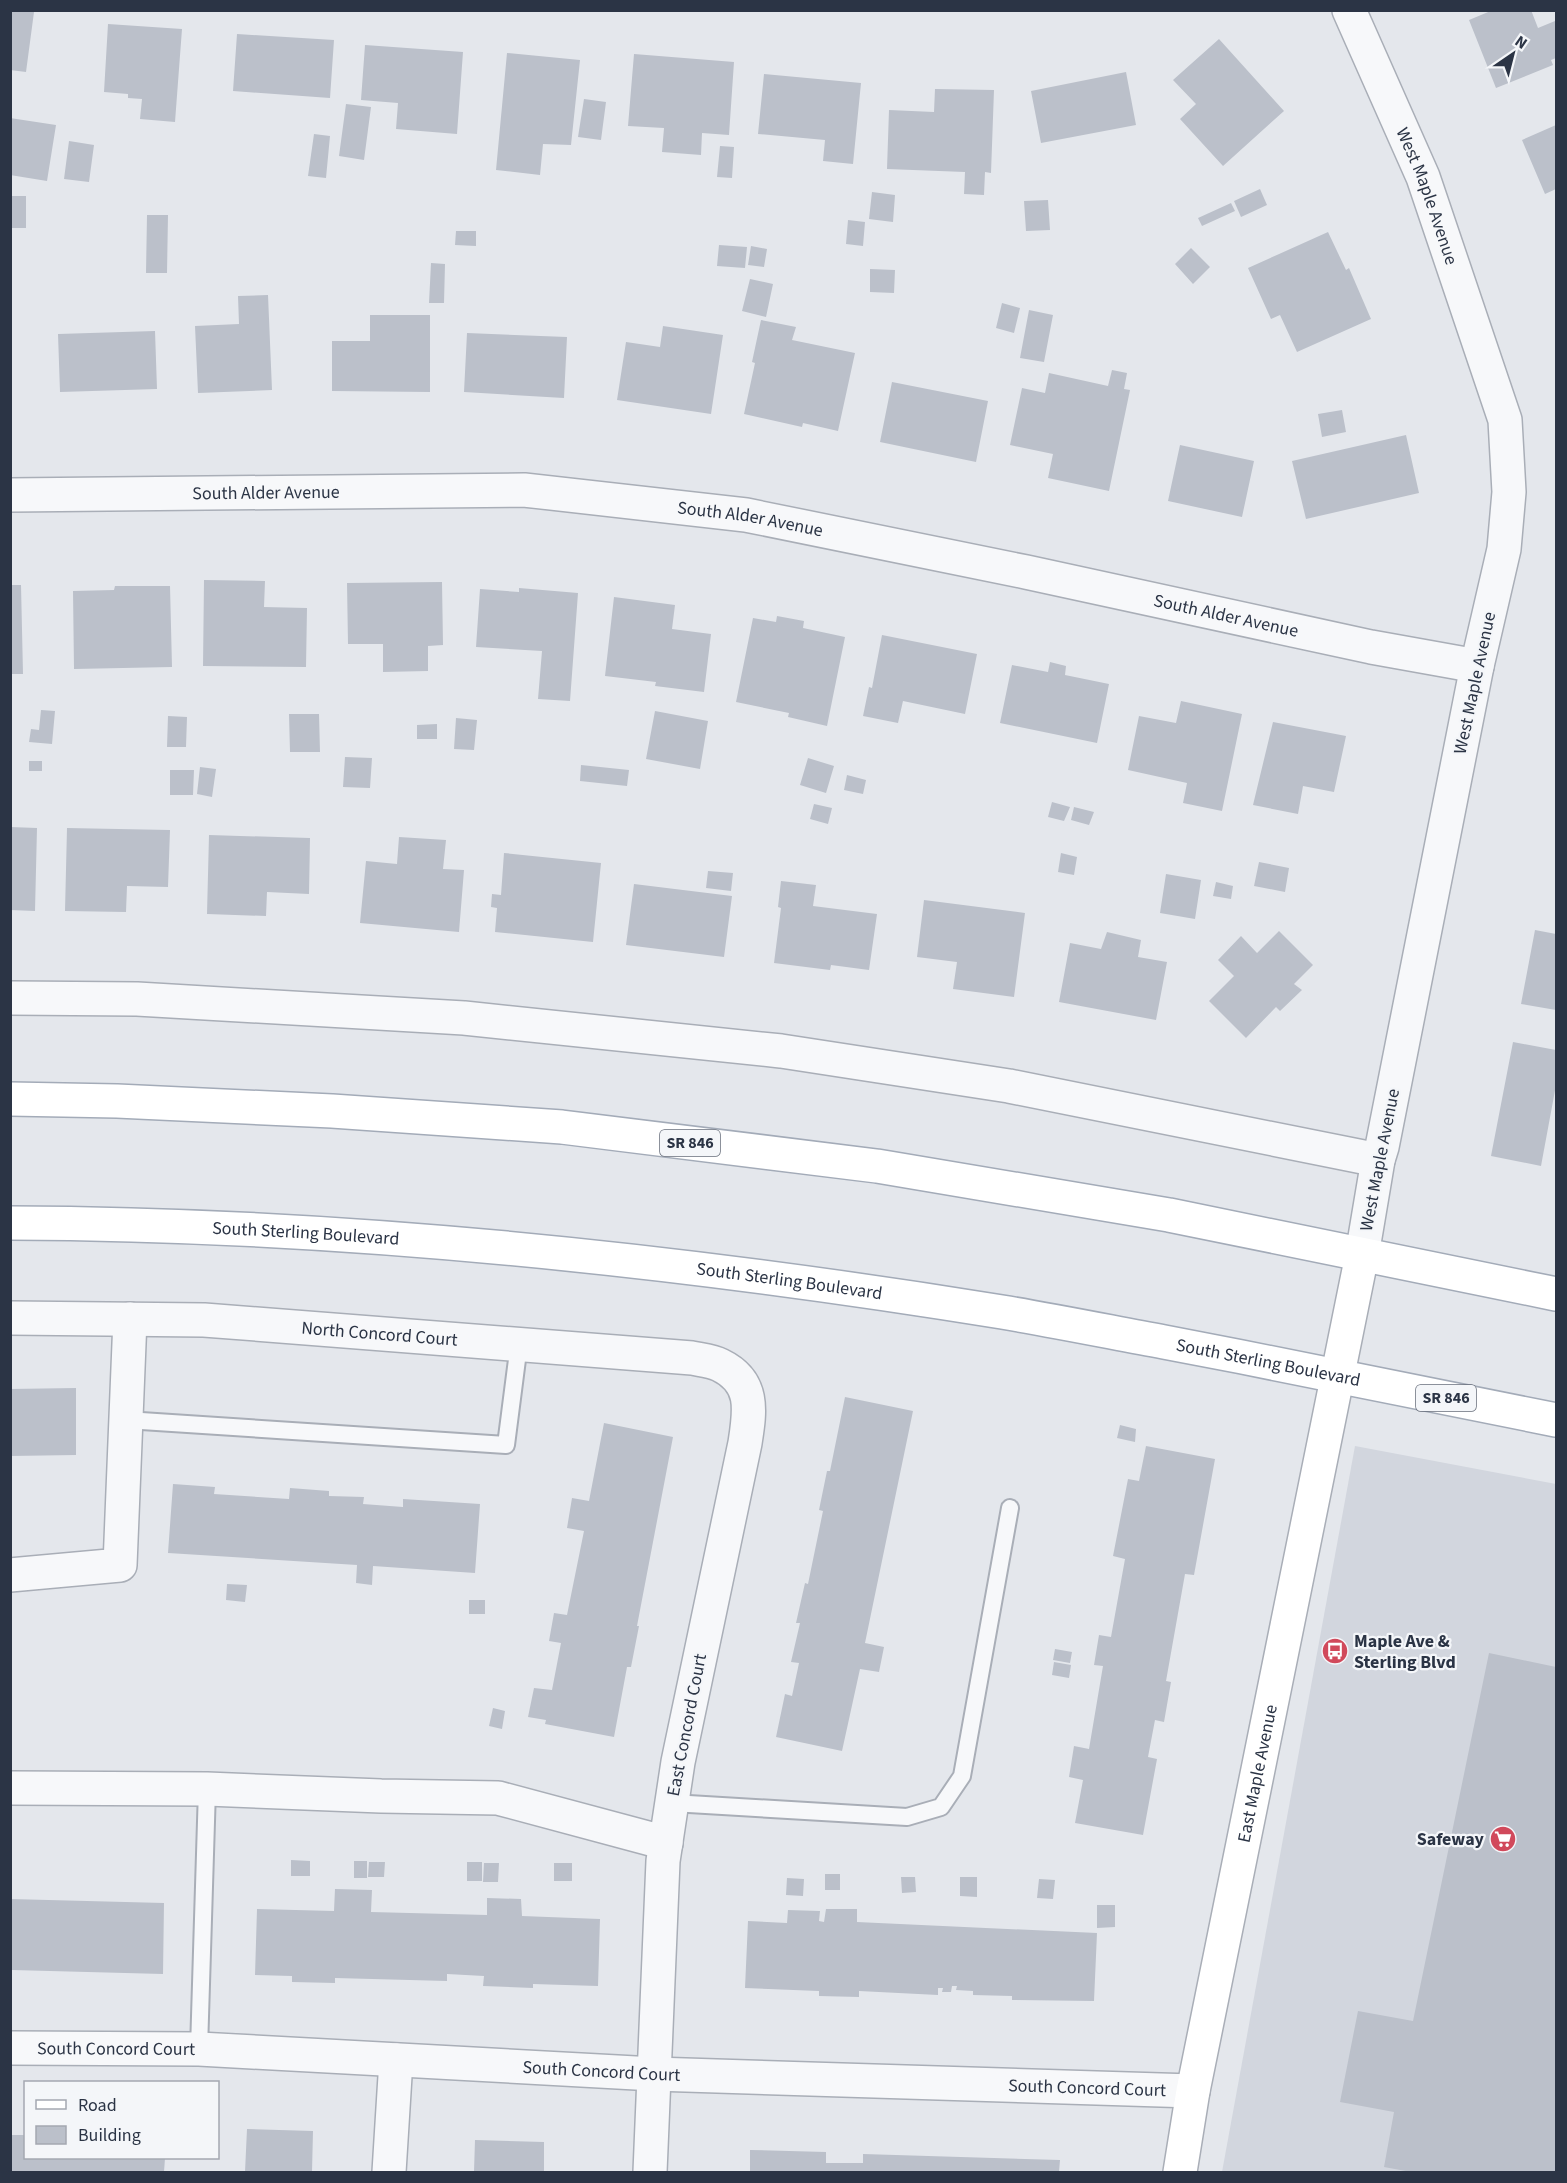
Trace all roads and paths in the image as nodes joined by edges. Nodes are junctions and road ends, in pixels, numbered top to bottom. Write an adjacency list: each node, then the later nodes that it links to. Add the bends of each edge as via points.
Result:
1 (1349, 10): 3 (street, West Maple Avenue, via 1423,177 1505,420 1509,492 1504,549)
2 (10, 495): 3 (street, South Alder Avenue, via 524,490 746,515)
3 (1477, 666): 6 (street, West Maple Avenue)
4 (10, 998): 6 (street, via 137,999 464,1018 782,1051 1009,1086)
5 (10, 1098): 8 (main road, SR 846, via 332,1111 562,1127 877,1166 1168,1215)
6 (1378, 1161): 8 (street, West Maple Avenue)
7 (10, 1223): 13 (main road, South Sterling Boulevard / SR 846, via 209,1228 424,1240 621,1260 1005,1312)
8 (1362, 1255): 9 (main road, SR 846); 13 (main road, West Maple Avenue)
9 (1557, 1294)
10 (10, 1317): 11 (street, North Concord Court)
11 (130, 1319): 12 (street, North Concord Court, via 204,1320); 15 (street)
12 (519, 1344): 14 (street, North Concord Court, via 692,1358 720,1364); 15 (lane, via 506,1445)
13 (1336, 1375): 16 (main road, South Sterling Boulevard / SR 846); 27 (main road, East Maple Avenue)
14 (742, 1382): 21 (street, East Concord Court, via 750,1408 745,1443)
15 (126, 1420): 18 (street, via 120,1564)
16 (1557, 1420)
17 (1010, 1508): 21 (lane, via 962,1776 940,1807 907,1817)
18 (10, 1575)
19 (10, 1788): 20 (street)
20 (207, 1789): 22 (street, via 498,1798); 24 (lane)
21 (672, 1803): 22 (street, East Concord Court)
22 (666, 1843): 26 (street, East Concord Court)
23 (10, 2048): 24 (street, South Concord Court)
24 (199, 2049): 25 (street, South Concord Court)
25 (396, 2060): 26 (street, South Concord Court); 28 (street)
26 (654, 2074): 27 (street, South Concord Court); 29 (street, East Concord Court)
27 (1193, 2091): 30 (main road, East Maple Avenue)
28 (389, 2172)
29 (650, 2172)
30 (1180, 2172)

